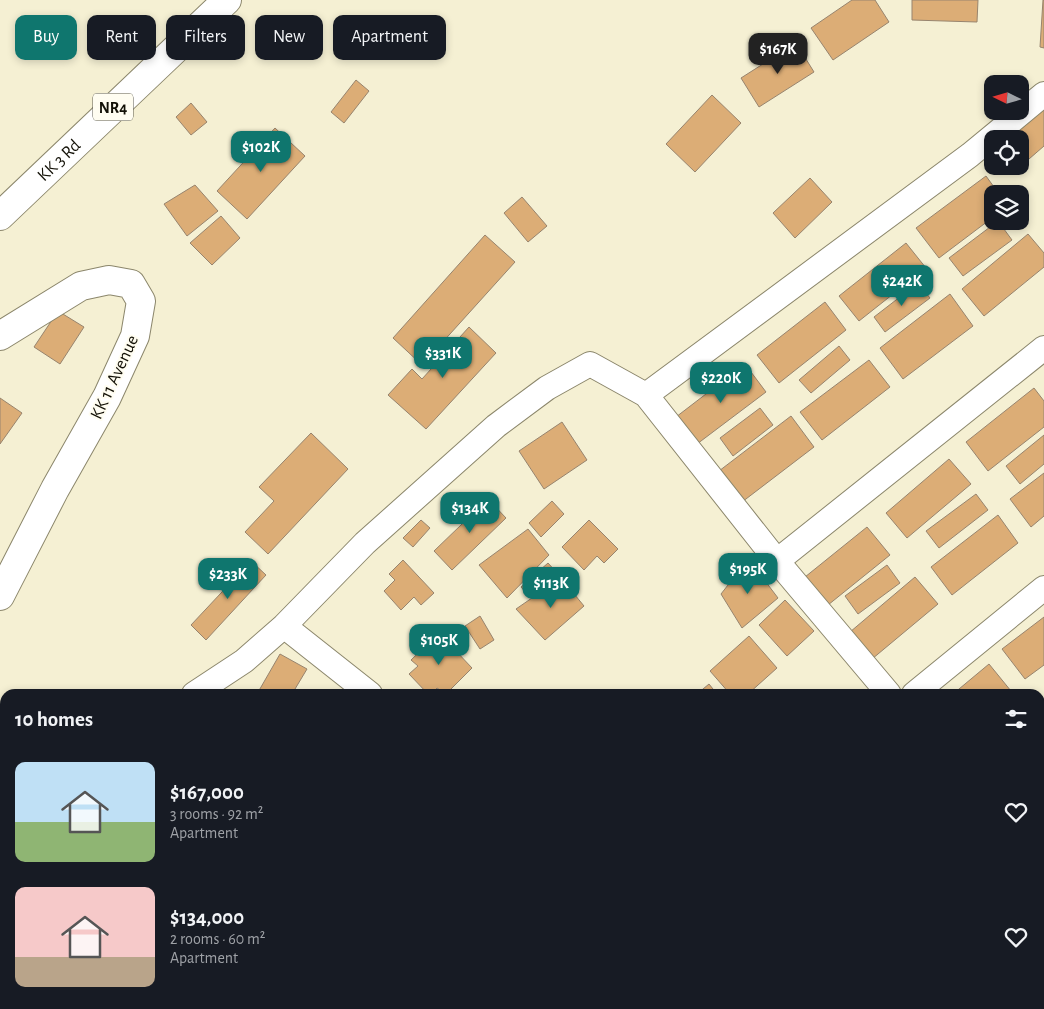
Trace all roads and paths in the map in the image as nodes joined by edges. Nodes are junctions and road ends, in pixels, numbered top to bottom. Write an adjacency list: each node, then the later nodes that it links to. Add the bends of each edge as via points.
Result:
1 (227, 0): 3 (main road, KK 3 Rd / NR4)
2 (1044, 94): 6 (street, via 970,155)
3 (0, 216)
4 (0, 336): 9 (main road, KK 11 Avenue, via 81,286 109,280 131,284 141,301 135,336 107,397)
5 (1044, 348): 7 (street)
6 (646, 395): 7 (street); 10 (street, via 590,364 547,388 496,426 365,543)
7 (777, 561): 13 (street)
8 (1044, 588): 14 (street)
9 (0, 596)
10 (284, 626): 11 (street, via 244,661); 12 (street)
11 (202, 689)
12 (364, 689)
13 (885, 689)
14 (920, 689)

